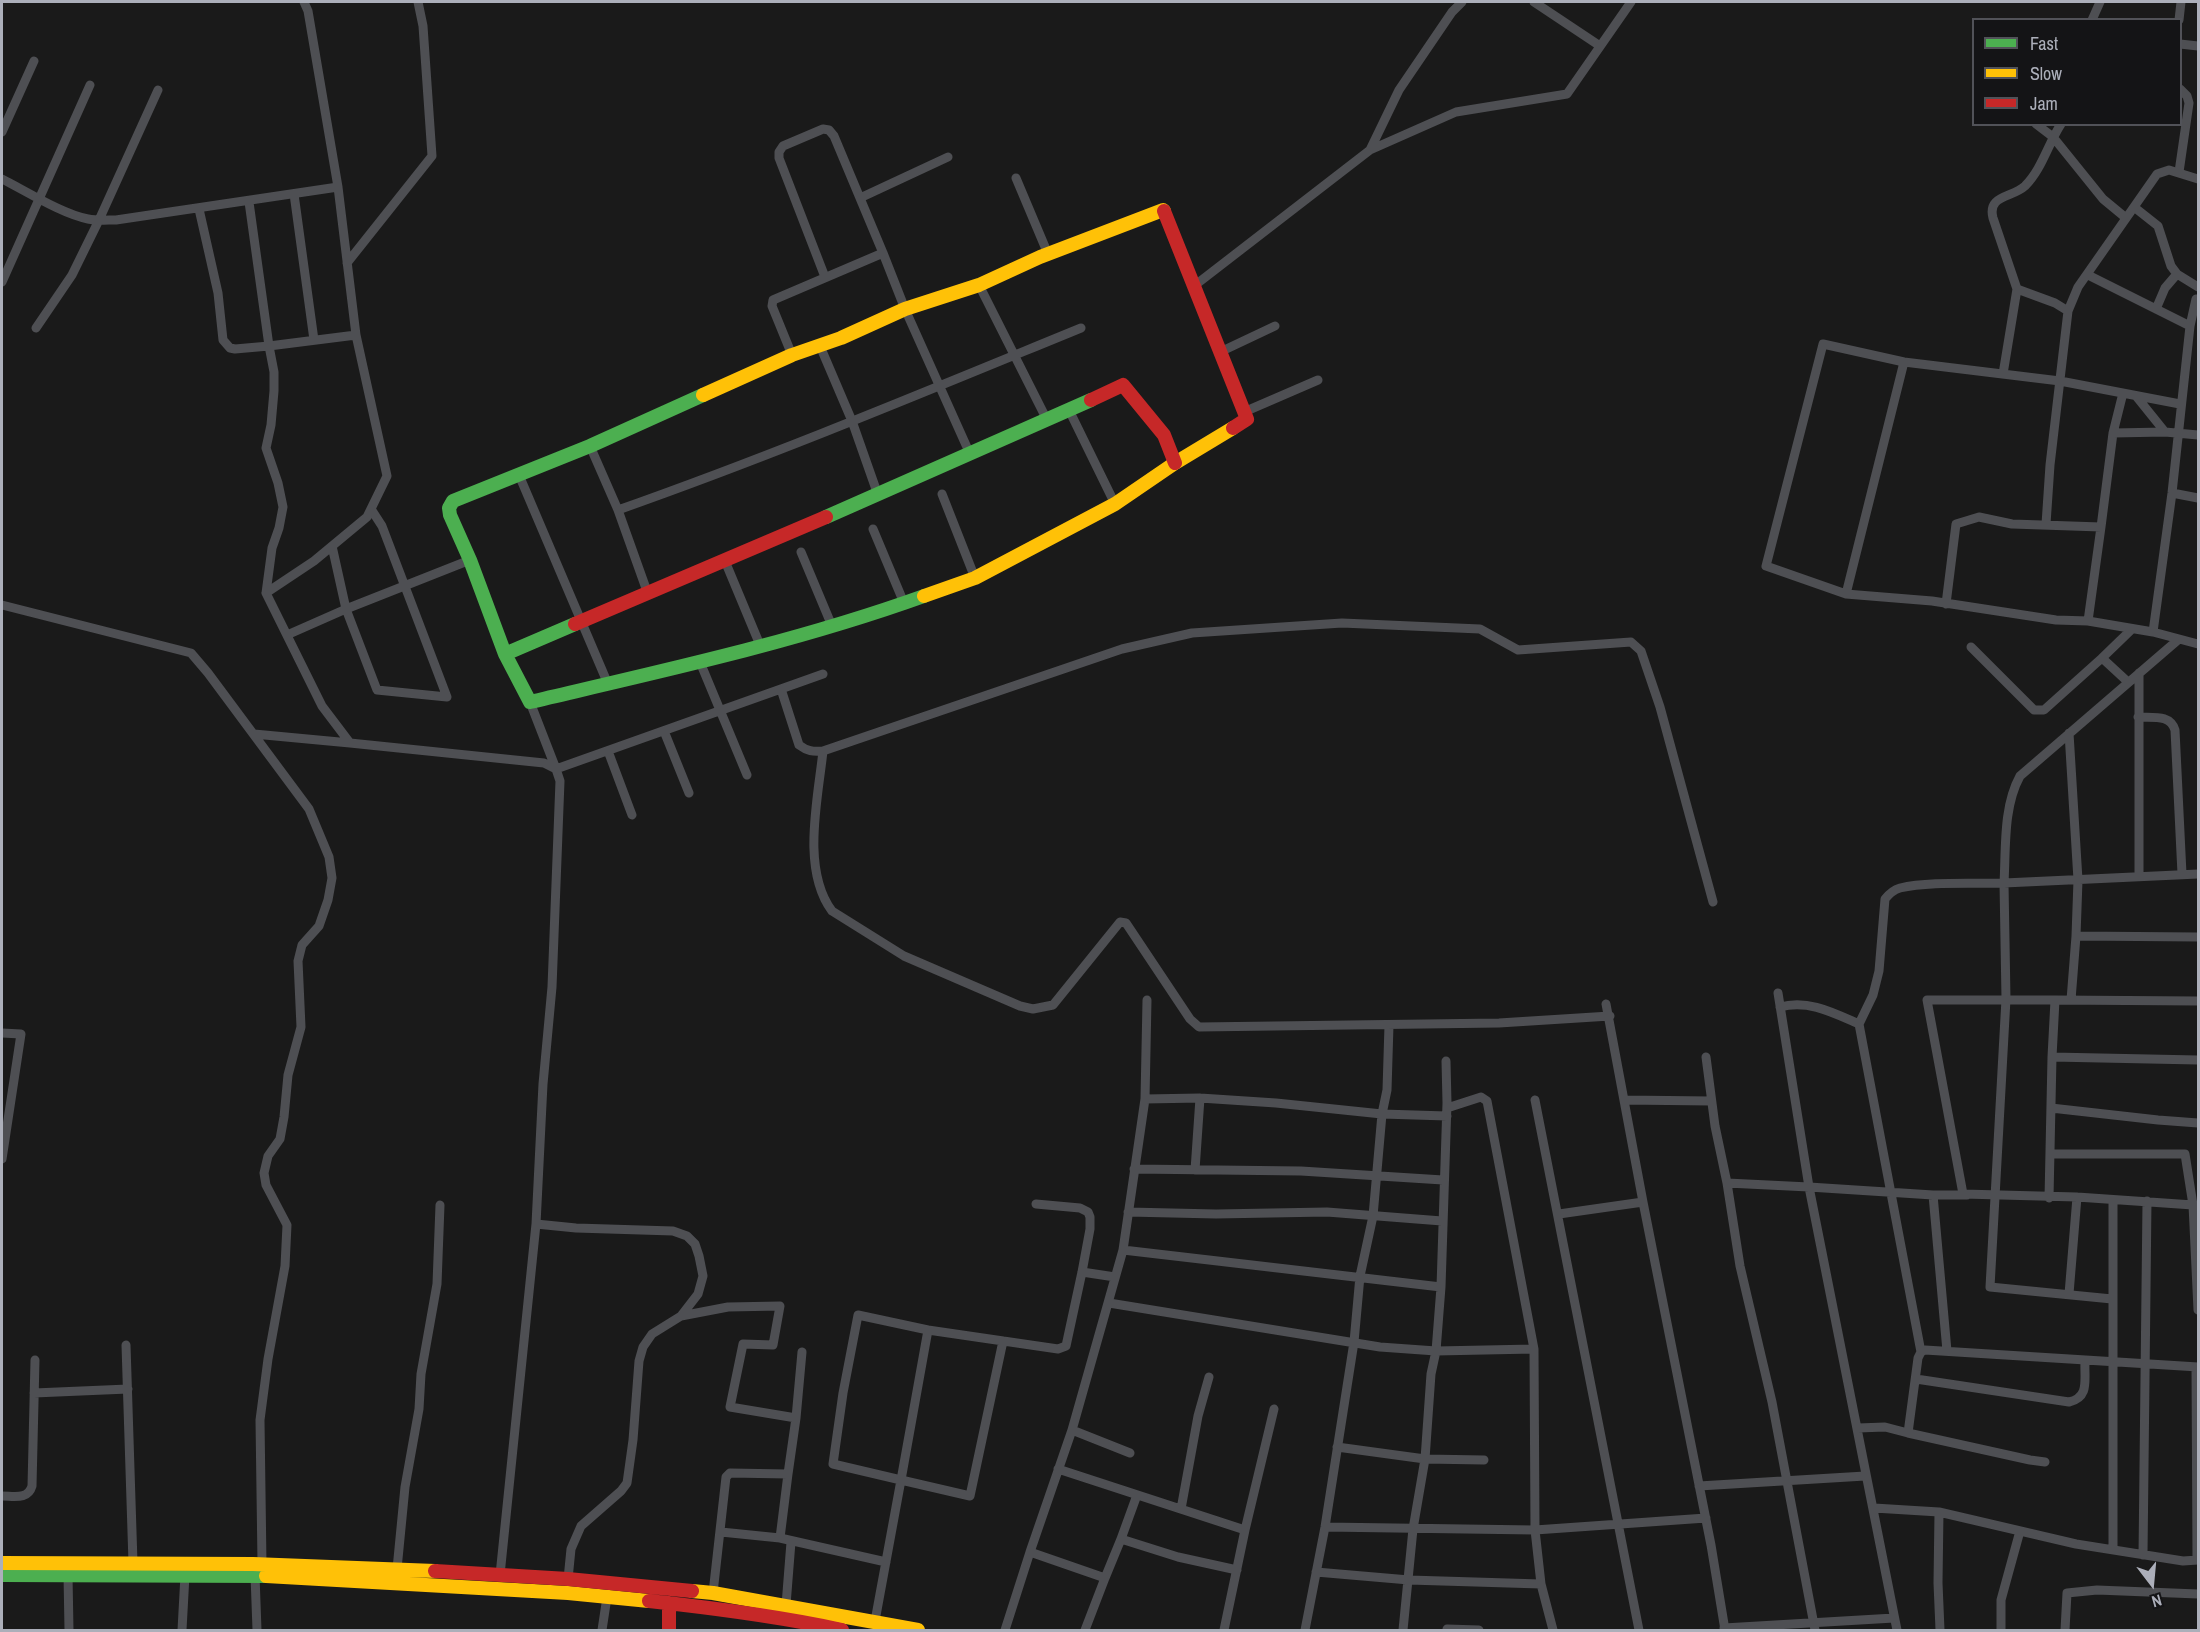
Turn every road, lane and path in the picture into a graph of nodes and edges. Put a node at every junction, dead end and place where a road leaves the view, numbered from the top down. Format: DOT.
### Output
graph roads {
  1 [pos="304,2"];
  2 [pos="418,2"];
  3 [pos="1462,2"];
  4 [pos="1534,2"];
  5 [pos="1631,2"];
  6 [pos="2100,2"];
  7 [pos="2178,2"];
  8 [pos="2093,18"];
  9 [pos="2180,18"];
  10 [pos="2182,44"];
  11 [pos="1600,46"];
  12 [pos="2199,46"];
  13 [pos="34,61"];
  14 [pos="90,85"];
  15 [pos="158,90"];
  16 [pos="2182,90"];
  17 [pos="2039,126"];
  18 [pos="2060,126"];
  19 [pos="2,132"];
  20 [pos="2053,137"];
  21 [pos="1370,150"];
  22 [pos="948,158"];
  23 [pos="2179,172"];
  24 [pos="1016,178"];
  25 [pos="2,179"];
  26 [pos="2199,179"];
  27 [pos="338,187"];
  28 [pos="294,194"];
  29 [pos="39,198"];
  30 [pos="860,198"];
  31 [pos="249,202"];
  32 [pos="2134,207"];
  33 [pos="199,209"];
  34 [pos="2126,218"];
  35 [pos="99,220"];
  36 [pos="883,253"];
  37 [pos="1048,254"];
  38 [pos="347,264"];
  39 [pos="2177,274"];
  40 [pos="2088,275"];
  41 [pos="825,277"];
  42 [pos="2,282"];
  43 [pos="979,285"];
  44 [pos="1194,286"];
  45 [pos="2199,287"];
  46 [pos="2017,289"];
  47 [pos="2198,297"];
  48 [pos="905,309"];
  49 [pos="2156,309"];
  50 [pos="2068,311"];
  51 [pos="1275,326"];
  52 [pos="2190,326"];
  53 [pos="36,328"];
  54 [pos="1081,328"];
  55 [pos="356,334"];
  56 [pos="314,340"];
  57 [pos="269,346"];
  58 [pos="820,346"];
  59 [pos="1220,352"];
  60 [pos="792,355"];
  61 [pos="1014,355"];
  62 [pos="2187,360"];
  63 [pos="1904,362"];
  64 [pos="2199,362"];
  65 [pos="2003,374"];
  66 [pos="1318,380"];
  67 [pos="2060,381"];
  68 [pos="938,385"];
  69 [pos="2123,393"];
  70 [pos="2136,396"];
  71 [pos="2180,404"];
  72 [pos="1069,410"];
  73 [pos="1244,412"];
  74 [pos="1047,420"];
  75 [pos="852,422"];
  76 [pos="2165,432"];
  77 [pos="2113,433"];
  78 [pos="2179,434"];
  79 [pos="2199,435"];
  80 [pos="590,446"];
  81 [pos="970,454"];
  82 [pos="1175,463"];
  83 [pos="519,475"];
  84 [pos="2172,493"];
  85 [pos="942,494"];
  86 [pos="878,495"];
  87 [pos="2199,498"];
  88 [pos="1115,504"];
  89 [pos="371,509"];
  90 [pos="618,510"];
  91 [pos="2046,524"];
  92 [pos="2101,527"];
  93 [pos="873,529"];
  94 [pos="332,546"];
  95 [pos="801,552"];
  96 [pos="470,560"];
  97 [pos="725,561"];
  98 [pos="975,578"];
  99 [pos="404,586"];
  100 [pos="266,593"];
  101 [pos="648,594"];
  102 [pos="1846,594"];
  103 [pos="904,603"];
  104 [pos="1946,604"];
  105 [pos="2,605"];
  106 [pos="345,609"];
  107 [pos="581,620"];
  108 [pos="2088,621"];
  109 [pos="832,626"];
  110 [pos="2132,629"];
  111 [pos="2153,632"];
  112 [pos="287,635"];
  113 [pos="2179,639"];
  114 [pos="2199,644"];
  115 [pos="760,645"];
  116 [pos="1971,647"];
  117 [pos="505,654"];
  118 [pos="2102,658"];
  119 [pos="700,662"];
  120 [pos="2139,673"];
  121 [pos="823,674"];
  122 [pos="2128,682"];
  123 [pos="608,684"];
  124 [pos="781,689"];
  125 [pos="530,702"];
  126 [pos="720,711"];
  127 [pos="2138,717"];
  128 [pos="664,731"];
  129 [pos="254,734"];
  130 [pos="2069,734"];
  131 [pos="350,742"];
  132 [pos="608,751"];
  133 [pos="824,751"];
  134 [pos="556,769"];
  135 [pos="747,775"];
  136 [pos="689,793"];
  137 [pos="632,815"];
  138 [pos="2182,874"];
  139 [pos="2199,874"];
  140 [pos="2139,876"];
  141 [pos="2078,880"];
  142 [pos="2004,883"];
  143 [pos="1713,902"];
  144 [pos="2076,936"];
  145 [pos="2199,937"];
  146 [pos="1778,993"];
  147 [pos="2006,999"];
  148 [pos="1148,1000"];
  149 [pos="2055,1000"];
  150 [pos="2071,1000"];
  151 [pos="2199,1001"];
  152 [pos="1606,1004"];
  153 [pos="1780,1007"];
  154 [pos="1610,1016"];
  155 [pos="1859,1024"];
  156 [pos="1389,1025"];
  157 [pos="2,1033"];
  158 [pos="1706,1057"];
  159 [pos="2052,1057"];
  160 [pos="2199,1060"];
  161 [pos="1446,1061"];
  162 [pos="1200,1098"];
  163 [pos="1145,1099"];
  164 [pos="1535,1100"];
  165 [pos="1624,1100"];
  166 [pos="1711,1101"];
  167 [pos="2052,1108"];
  168 [pos="1447,1112"];
  169 [pos="1382,1114"];
  170 [pos="2199,1123"];
  171 [pos="2050,1154"];
  172 [pos="2,1159"];
  173 [pos="1134,1169"];
  174 [pos="1195,1170"];
  175 [pos="1377,1176"];
  176 [pos="1443,1179"];
  177 [pos="1727,1184"];
  178 [pos="1809,1187"];
  179 [pos="1892,1192"];
  180 [pos="1933,1195"];
  181 [pos="1994,1195"];
  182 [pos="2077,1197"];
  183 [pos="2049,1198"];
  184 [pos="2113,1200"];
  185 [pos="2146,1201"];
  186 [pos="1643,1202"];
  187 [pos="1036,1204"];
  188 [pos="440,1205"];
  189 [pos="2193,1205"];
  190 [pos="1128,1212"];
  191 [pos="1559,1214"];
  192 [pos="1373,1216"];
  193 [pos="1442,1221"];
  194 [pos="536,1224"];
  195 [pos="1123,1250"];
  196 [pos="1083,1272"];
  197 [pos="1360,1276"];
  198 [pos="1115,1277"];
  199 [pos="1441,1287"];
  200 [pos="2069,1294"];
  201 [pos="2112,1299"];
  202 [pos="1109,1303"];
  203 [pos="2199,1310"];
  204 [pos="681,1316"];
  205 [pos="928,1330"];
  206 [pos="1003,1341"];
  207 [pos="1354,1342"];
  208 [pos="126,1345"];
  209 [pos="1534,1349"];
  210 [pos="1436,1351"];
  211 [pos="1947,1351"];
  212 [pos="802,1352"];
  213 [pos="1921,1352"];
  214 [pos="35,1360"];
  215 [pos="2085,1361"];
  216 [pos="2114,1364"];
  217 [pos="2144,1365"];
  218 [pos="2197,1367"];
  219 [pos="1209,1377"];
  220 [pos="1916,1379"];
  221 [pos="128,1389"];
  222 [pos="34,1393"];
  223 [pos="1274,1409"];
  224 [pos="796,1418"];
  225 [pos="1858,1428"];
  226 [pos="1072,1430"];
  227 [pos="1908,1433"];
  228 [pos="1337,1448"];
  229 [pos="1130,1453"];
  230 [pos="1425,1459"];
  231 [pos="1484,1460"];
  232 [pos="2045,1462"];
  233 [pos="1058,1469"];
  234 [pos="788,1474"];
  235 [pos="1865,1476"];
  236 [pos="901,1480"];
  237 [pos="1786,1482"];
  238 [pos="1699,1486"];
  239 [pos="1137,1495"];
  240 [pos="2,1496"];
  241 [pos="1874,1508"];
  242 [pos="1181,1509"];
  243 [pos="1939,1512"];
  244 [pos="1706,1518"];
  245 [pos="1618,1523"];
  246 [pos="1325,1527"];
  247 [pos="1413,1529"];
  248 [pos="1245,1530"];
  249 [pos="1535,1530"];
  250 [pos="2020,1531"];
  251 [pos="721,1532"];
  252 [pos="780,1538"];
  253 [pos="1121,1539"];
  254 [pos="791,1542"];
  255 [pos="2113,1549"];
  256 [pos="1030,1552"];
  257 [pos="2143,1555"];
  258 [pos="2198,1560"];
  259 [pos="886,1562"];
  260 [pos="2,1563"];
  261 [pos="133,1563"];
  262 [pos="259,1569"];
  263 [pos="397,1569"];
  264 [pos="1237,1570"];
  265 [pos="1316,1572"];
  266 [pos="2,1575"];
  267 [pos="68,1575"];
  268 [pos="185,1575"];
  269 [pos="500,1575"];
  270 [pos="1105,1578"];
  271 [pos="568,1579"];
  272 [pos="1409,1580"];
  273 [pos="1541,1584"];
  274 [pos="713,1593"];
  275 [pos="2199,1594"];
  276 [pos="607,1597"];
  277 [pos="669,1603"];
  278 [pos="786,1605"];
  279 [pos="1894,1618"];
  280 [pos="875,1621"];
  281 [pos="808,1627"];
  282 [pos="1814,1627"];
  283 [pos="1447,1629"];
  284 [pos="1725,1629"];
  285 [pos="69,1630"];
  286 [pos="182,1630"];
  287 [pos="257,1630"];
  288 [pos="602,1630"];
  289 [pos="669,1630"];
  290 [pos="842,1630"];
  291 [pos="918,1630"];
  292 [pos="1005,1630"];
  293 [pos="1085,1630"];
  294 [pos="1224,1630"];
  295 [pos="1305,1630"];
  296 [pos="1403,1630"];
  297 [pos="1479,1630"];
  298 [pos="1553,1630"];
  299 [pos="1639,1630"];
  300 [pos="1896,1630"];
  301 [pos="1940,1630"];
  302 [pos="2001,1630"];
  303 [pos="2065,1630"];
  1 -- 27 [label="street"];
  2 -- 38 [label="street"];
  3 -- 21 [label="street"];
  4 -- 11 [label="street"];
  5 -- 11 [label="street"];
  6 -- 8 [label="street"];
  7 -- 9 [label="street"];
  10 -- 12 [label="street"];
  11 -- 21 [label="street"];
  13 -- 19 [label="street"];
  14 -- 29 [label="street"];
  15 -- 35 [label="street"];
  16 -- 23 [label="street"];
  17 -- 20 [label="street"];
  18 -- 20 [label="street"];
  20 -- 34 [label="street"];
  20 -- 46 [label="street"];
  21 -- 44 [label="street"];
  22 -- 30 [label="street"];
  23 -- 26 [label="street"];
  23 -- 32 [label="street"];
  24 -- 37 [label="street"];
  25 -- 29 [label="street"];
  27 -- 28 [label="street"];
  27 -- 38 [label="street"];
  28 -- 31 [label="street"];
  28 -- 56 [label="street"];
  29 -- 35 [label="street"];
  29 -- 42 [label="street"];
  30 -- 36 [label="street"];
  30 -- 41 [label="street"];
  31 -- 33 [label="street"];
  31 -- 57 [label="street"];
  32 -- 34 [label="street"];
  32 -- 39 [label="street"];
  33 -- 35 [label="street"];
  33 -- 57 [label="street"];
  34 -- 40 [label="street"];
  35 -- 53 [label="street"];
  36 -- 41 [label="street"];
  36 -- 48 [label="street"];
  37 -- 43 [label="street"];
  37 -- 44 [label="street"];
  38 -- 55 [label="street"];
  39 -- 45 [label="street"];
  39 -- 49 [label="street"];
  40 -- 49 [label="street"];
  40 -- 50 [label="street"];
  41 -- 60 [label="street"];
  43 -- 48 [label="street"];
  43 -- 61 [label="street"];
  44 -- 59 [label="street"];
  46 -- 50 [label="street"];
  46 -- 65 [label="street"];
  47 -- 52 [label="street"];
  48 -- 58 [label="street"];
  48 -- 68 [label="street"];
  49 -- 52 [label="street"];
  50 -- 67 [label="street"];
  51 -- 59 [label="street"];
  52 -- 62 [label="street"];
  54 -- 61 [label="street"];
  55 -- 56 [label="street"];
  55 -- 89 [label="street"];
  56 -- 57 [label="street"];
  57 -- 100 [label="street"];
  58 -- 60 [label="street"];
  58 -- 75 [label="street"];
  59 -- 73 [label="street"];
  60 -- 80 [label="street"];
  61 -- 68 [label="street"];
  61 -- 74 [label="street"];
  62 -- 64 [label="street"];
  62 -- 71 [label="street"];
  63 -- 65 [label="street"];
  63 -- 102 [label="street"];
  63 -- 102 [label="street"];
  65 -- 67 [label="street"];
  66 -- 73 [label="street"];
  67 -- 69 [label="street"];
  67 -- 91 [label="street"];
  68 -- 75 [label="street"];
  68 -- 81 [label="street"];
  69 -- 70 [label="street"];
  69 -- 77 [label="street"];
  70 -- 71 [label="street"];
  70 -- 76 [label="street"];
  71 -- 78 [label="street"];
  72 -- 74 [label="street"];
  72 -- 82 [label="street"];
  72 -- 88 [label="street"];
  73 -- 82 [label="street"];
  74 -- 81 [label="street"];
  75 -- 86 [label="street"];
  75 -- 90 [label="street"];
  76 -- 77 [label="street"];
  76 -- 78 [label="street"];
  77 -- 92 [label="street"];
  78 -- 79 [label="street"];
  78 -- 84 [label="street"];
  80 -- 83 [label="street"];
  80 -- 90 [label="street"];
  81 -- 86 [label="street"];
  82 -- 88 [label="street"];
  83 -- 96 [label="street"];
  83 -- 107 [label="street"];
  84 -- 87 [label="street"];
  84 -- 111 [label="street"];
  85 -- 98 [label="street"];
  86 -- 97 [label="street"];
  88 -- 98 [label="street"];
  89 -- 94 [label="street"];
  89 -- 99 [label="street"];
  90 -- 101 [label="street"];
  91 -- 92 [label="street"];
  91 -- 104 [label="street"];
  92 -- 108 [label="street"];
  93 -- 103 [label="street"];
  94 -- 100 [label="street"];
  94 -- 106 [label="street"];
  95 -- 109 [label="street"];
  96 -- 99 [label="street"];
  96 -- 117 [label="street"];
  97 -- 101 [label="street"];
  97 -- 115 [label="street"];
  98 -- 103 [label="street"];
  99 -- 106 [label="street"];
  99 -- 106 [label="street"];
  100 -- 112 [label="street"];
  101 -- 107 [label="street"];
  102 -- 104 [label="street"];
  103 -- 109 [label="street"];
  104 -- 108 [label="street"];
  105 -- 129 [label="street"];
  106 -- 112 [label="street"];
  107 -- 117 [label="street"];
  107 -- 123 [label="street"];
  108 -- 110 [label="street"];
  109 -- 115 [label="street"];
  110 -- 111 [label="street"];
  110 -- 118 [label="street"];
  111 -- 113 [label="street"];
  112 -- 131 [label="street"];
  113 -- 114 [label="street"];
  113 -- 120 [label="street"];
  115 -- 119 [label="street"];
  116 -- 118 [label="street"];
  117 -- 125 [label="street"];
  118 -- 122 [label="street"];
  119 -- 123 [label="street"];
  119 -- 126 [label="street"];
  120 -- 122 [label="street"];
  120 -- 127 [label="street"];
  121 -- 124 [label="street"];
  122 -- 130 [label="street"];
  123 -- 125 [label="street"];
  124 -- 126 [label="street"];
  124 -- 133 [label="street"];
  125 -- 134 [label="street"];
  126 -- 128 [label="street"];
  126 -- 135 [label="street"];
  127 -- 138 [label="street"];
  127 -- 140 [label="street"];
  128 -- 132 [label="street"];
  128 -- 136 [label="street"];
  129 -- 131 [label="street"];
  129 -- 262 [label="street"];
  130 -- 141 [label="street"];
  130 -- 142 [label="street"];
  131 -- 134 [label="street"];
  132 -- 134 [label="street"];
  132 -- 137 [label="street"];
  133 -- 143 [label="street"];
  133 -- 156 [label="street"];
  134 -- 194 [label="street"];
  138 -- 139 [label="street"];
  138 -- 140 [label="street"];
  140 -- 141 [label="street"];
  141 -- 142 [label="street"];
  141 -- 144 [label="street"];
  142 -- 147 [label="street"];
  142 -- 155 [label="street"];
  144 -- 145 [label="street"];
  144 -- 150 [label="street"];
  146 -- 153 [label="street"];
  147 -- 149 [label="street"];
  147 -- 181 [label="street"];
  147 -- 181 [label="street"];
  148 -- 163 [label="street"];
  149 -- 150 [label="street"];
  149 -- 159 [label="street"];
  150 -- 151 [label="street"];
  152 -- 154 [label="street"];
  153 -- 155 [label="street"];
  153 -- 178 [label="street"];
  154 -- 156 [label="street"];
  154 -- 165 [label="street"];
  155 -- 179 [label="street"];
  156 -- 169 [label="street"];
  157 -- 172 [label="street"];
  158 -- 166 [label="street"];
  159 -- 160 [label="street"];
  159 -- 167 [label="street"];
  161 -- 168 [label="street"];
  162 -- 163 [label="street"];
  162 -- 169 [label="street"];
  162 -- 174 [label="street"];
  163 -- 173 [label="street"];
  164 -- 191 [label="street"];
  165 -- 166 [label="street"];
  165 -- 186 [label="street"];
  166 -- 177 [label="street"];
  167 -- 170 [label="street"];
  167 -- 171 [label="street"];
  168 -- 169 [label="street"];
  168 -- 176 [label="street"];
  168 -- 209 [label="street"];
  169 -- 175 [label="street"];
  171 -- 183 [label="street"];
  171 -- 189 [label="street"];
  173 -- 174 [label="street"];
  173 -- 190 [label="street"];
  174 -- 175 [label="street"];
  175 -- 176 [label="street"];
  175 -- 192 [label="street"];
  176 -- 193 [label="street"];
  177 -- 178 [label="street"];
  177 -- 237 [label="street"];
  178 -- 179 [label="street"];
  178 -- 225 [label="street"];
  179 -- 180 [label="street"];
  179 -- 213 [label="street"];
  180 -- 181 [label="street"];
  180 -- 211 [label="street"];
  181 -- 183 [label="street"];
  181 -- 200 [label="street"];
  182 -- 183 [label="street"];
  182 -- 184 [label="street"];
  182 -- 200 [label="street"];
  184 -- 185 [label="street"];
  184 -- 201 [label="street"];
  185 -- 189 [label="street"];
  185 -- 217 [label="street"];
  186 -- 191 [label="street"];
  186 -- 238 [label="street"];
  187 -- 196 [label="street"];
  188 -- 263 [label="street"];
  189 -- 203 [label="street"];
  190 -- 192 [label="street"];
  190 -- 195 [label="street"];
  191 -- 245 [label="street"];
  192 -- 193 [label="street"];
  192 -- 197 [label="street"];
  193 -- 199 [label="street"];
  194 -- 204 [label="street"];
  194 -- 269 [label="street"];
  195 -- 197 [label="street"];
  195 -- 198 [label="street"];
  196 -- 198 [label="street"];
  196 -- 206 [label="street"];
  197 -- 199 [label="street"];
  197 -- 207 [label="street"];
  198 -- 202 [label="street"];
  199 -- 210 [label="street"];
  200 -- 201 [label="street"];
  201 -- 216 [label="street"];
  202 -- 207 [label="street"];
  202 -- 226 [label="street"];
  204 -- 224 [label="street"];
  204 -- 271 [label="street"];
  205 -- 206 [label="street"];
  205 -- 236 [label="street"];
  205 -- 236 [label="street"];
  206 -- 236 [label="street"];
  207 -- 210 [label="street"];
  207 -- 228 [label="street"];
  208 -- 221 [label="street"];
  209 -- 210 [label="street"];
  209 -- 249 [label="street"];
  210 -- 230 [label="street"];
  211 -- 213 [label="street"];
  211 -- 215 [label="street"];
  212 -- 224 [label="street"];
  213 -- 220 [label="street"];
  214 -- 222 [label="street"];
  215 -- 216 [label="street"];
  215 -- 220 [label="street"];
  216 -- 217 [label="street"];
  216 -- 255 [label="street"];
  217 -- 218 [label="street"];
  217 -- 257 [label="street"];
  218 -- 258 [label="street"];
  219 -- 242 [label="street"];
  220 -- 227 [label="street"];
  221 -- 222 [label="street"];
  221 -- 261 [label="street"];
  222 -- 240 [label="street"];
  223 -- 248 [label="street"];
  224 -- 234 [label="street"];
  225 -- 227 [label="street"];
  225 -- 235 [label="street"];
  226 -- 229 [label="street"];
  226 -- 233 [label="street"];
  227 -- 232 [label="street"];
  228 -- 230 [label="street"];
  228 -- 246 [label="street"];
  230 -- 231 [label="street"];
  230 -- 247 [label="street"];
  233 -- 239 [label="street"];
  233 -- 256 [label="street"];
  234 -- 251 [label="street"];
  234 -- 252 [label="street"];
  235 -- 237 [label="street"];
  235 -- 241 [label="street"];
  236 -- 259 [label="street"];
  237 -- 238 [label="street"];
  237 -- 282 [label="street"];
  238 -- 244 [label="street"];
  239 -- 242 [label="street"];
  239 -- 253 [label="street"];
  241 -- 243 [label="street"];
  241 -- 279 [label="street"];
  242 -- 248 [label="street"];
  243 -- 250 [label="street"];
  243 -- 301 [label="street"];
  244 -- 245 [label="street"];
  244 -- 284 [label="street"];
  245 -- 249 [label="street"];
  245 -- 299 [label="street"];
  246 -- 247 [label="street"];
  246 -- 265 [label="street"];
  247 -- 249 [label="street"];
  247 -- 272 [label="street"];
  248 -- 264 [label="street"];
  249 -- 273 [label="street"];
  250 -- 255 [label="street"];
  250 -- 302 [label="street"];
  251 -- 252 [label="street"];
  251 -- 274 [label="street"];
  252 -- 254 [label="street"];
  253 -- 264 [label="street"];
  253 -- 270 [label="street"];
  254 -- 259 [label="street"];
  254 -- 278 [label="street"];
  255 -- 257 [label="street"];
  256 -- 270 [label="street"];
  256 -- 292 [label="street"];
  257 -- 258 [label="street"];
  259 -- 280 [label="street"];
  260 -- 261 [label="street"];
  261 -- 262 [label="street"];
  262 -- 263 [label="street"];
  262 -- 268 [label="street"];
  262 -- 276 [label="street"];
  262 -- 287 [label="street"];
  263 -- 269 [label="street"];
  264 -- 294 [label="street"];
  265 -- 272 [label="street"];
  265 -- 295 [label="street"];
  266 -- 267 [label="street"];
  267 -- 268 [label="street"];
  267 -- 285 [label="street"];
  268 -- 286 [label="street"];
  269 -- 271 [label="street"];
  270 -- 293 [label="street"];
  271 -- 274 [label="street"];
  272 -- 273 [label="street"];
  272 -- 296 [label="street"];
  273 -- 298 [label="street"];
  274 -- 278 [label="street"];
  275 -- 303 [label="street"];
  276 -- 277 [label="street"];
  276 -- 288 [label="street"];
  277 -- 281 [label="street"];
  277 -- 289 [label="street"];
  278 -- 280 [label="street"];
  279 -- 282 [label="street"];
  279 -- 300 [label="street"];
  280 -- 291 [label="street"];
  281 -- 290 [label="street"];
  282 -- 284 [label="street"];
  283 -- 297 [label="street"];
}
